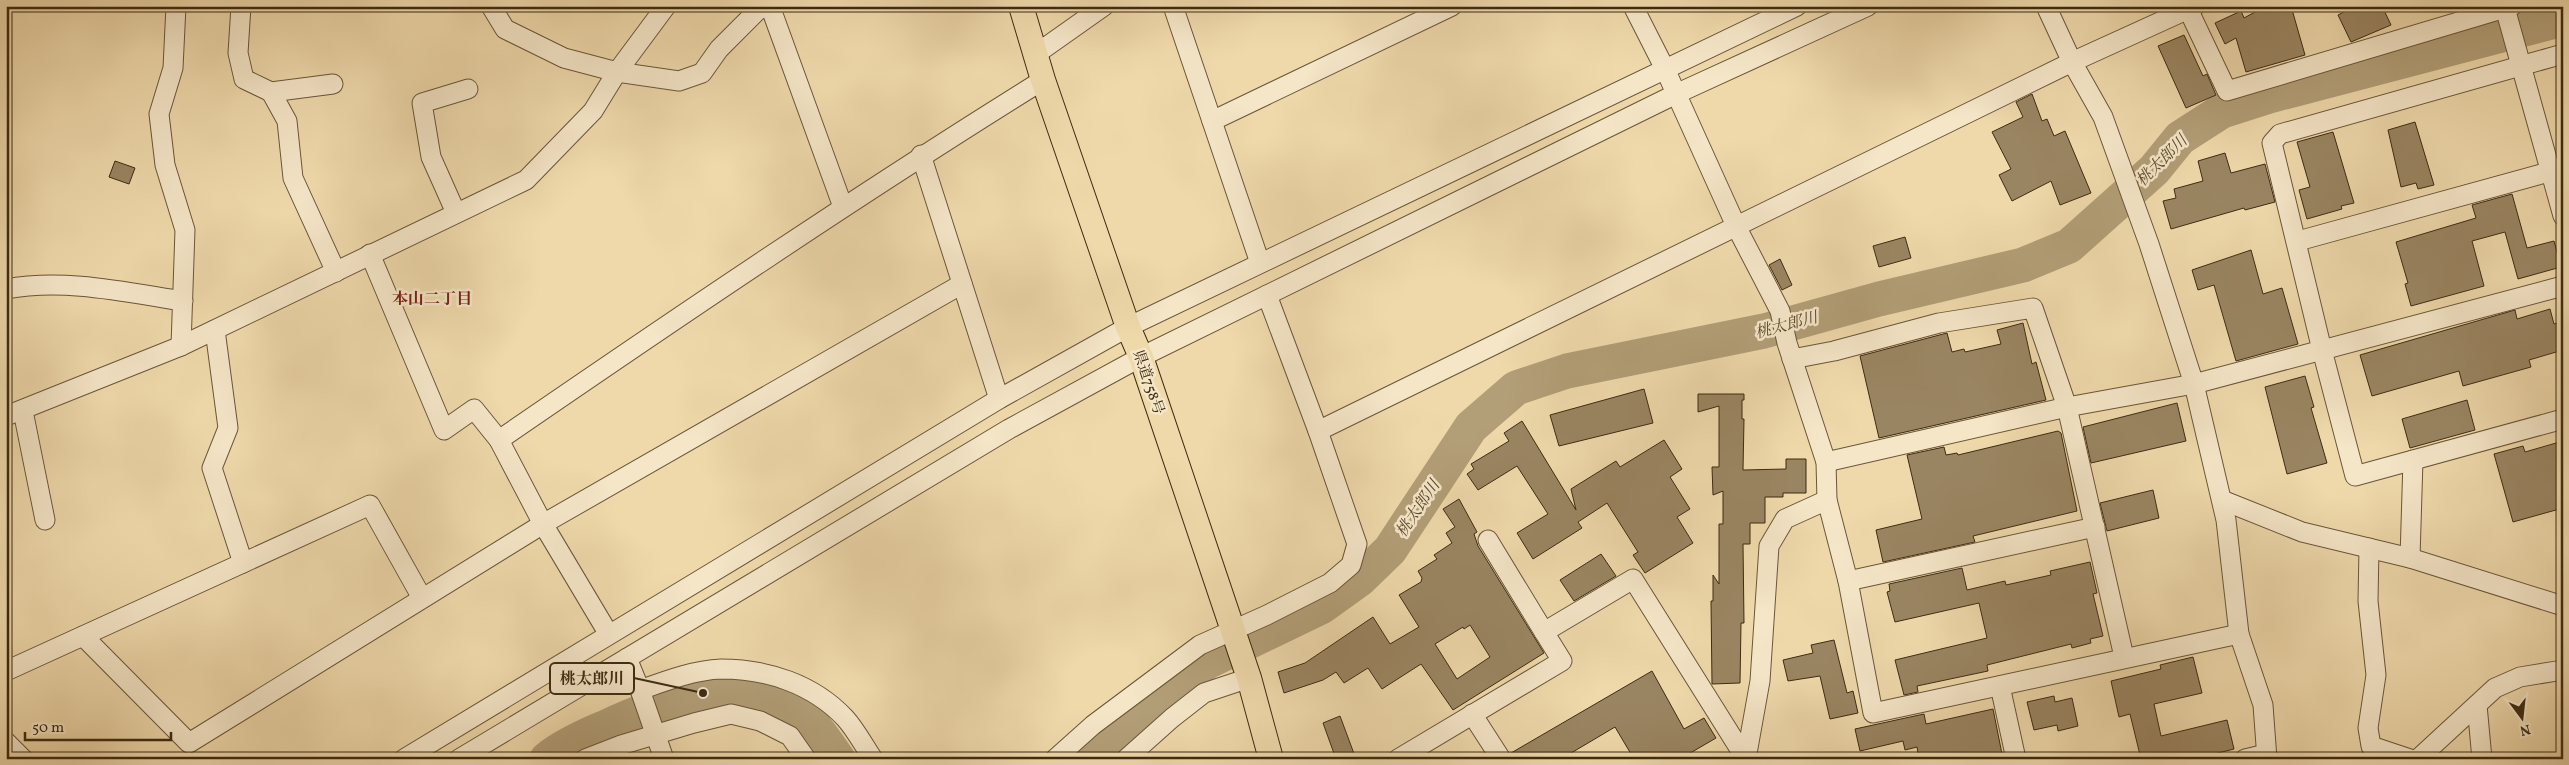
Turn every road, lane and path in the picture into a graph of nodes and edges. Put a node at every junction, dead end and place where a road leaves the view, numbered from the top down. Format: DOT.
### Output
graph roads {
  1 [pos="176,6"];
  2 [pos="241,6"];
  3 [pos="491,6"];
  4 [pos="666,6"];
  5 [pos="764,6"];
  6 [pos="770,6"];
  7 [pos="1021,6"];
  8 [pos="1104,6"];
  9 [pos="1173,6"];
  10 [pos="1452,6"];
  11 [pos="1633,6"];
  12 [pos="1798,6"];
  13 [pos="1868,6"];
  14 [pos="2046,6"];
  15 [pos="2508,7"];
  16 [pos="2191,8"];
  17 [pos="1036,54"];
  18 [pos="2563,54"];
  19 [pos="2072,62"];
  20 [pos="2521,66"];
  21 [pos="1665,69"];
  22 [pos="617,72"];
  23 [pos="1042,80"];
  24 [pos="333,84"];
  25 [pos="468,89"];
  26 [pos="271,92"];
  27 [pos="1676,94"];
  28 [pos="1212,121"];
  29 [pos="921,155"];
  30 [pos="2557,169"];
  31 [pos="843,207"];
  32 [pos="456,213"];
  33 [pos="2563,216"];
  34 [pos="1737,228"];
  35 [pos="2298,241"];
  36 [pos="370,254"];
  37 [pos="1260,263"];
  38 [pos="336,272"];
  39 [pos="962,284"];
  40 [pos="2563,286"];
  41 [pos="6,289"];
  42 [pos="1267,295"];
  43 [pos="183,301"];
  44 [pos="1128,327"];
  45 [pos="215,330"];
  46 [pos="181,346"];
  47 [pos="2322,350"];
  48 [pos="1141,357"];
  49 [pos="1792,359"];
  50 [pos="2194,384"];
  51 [pos="999,398"];
  52 [pos="2067,407"];
  53 [pos="15,413"];
  54 [pos="2563,419"];
  55 [pos="1318,431"];
  56 [pos="499,440"];
  57 [pos="2413,460"];
  58 [pos="1826,462"];
  59 [pos="1827,500"];
  60 [pos="2222,500"];
  61 [pos="45,520"];
  62 [pos="543,524"];
  63 [pos="2095,528"];
  64 [pos="1488,540"];
  65 [pos="2369,548"];
  66 [pos="2410,558"];
  67 [pos="243,563"];
  68 [pos="1848,581"];
  69 [pos="422,598"];
  70 [pos="2563,606"];
  71 [pos="1232,629"];
  72 [pos="1544,632"];
  73 [pos="608,634"];
  74 [pos="2239,634"];
  75 [pos="83,636"];
  76 [pos="2124,657"];
  77 [pos="627,658"];
  78 [pos="2563,670"];
  79 [pos="6,671"];
  80 [pos="1248,678"];
  81 [pos="2000,686"];
  82 [pos="640,690"];
  83 [pos="2477,705"];
  84 [pos="1472,714"];
  85 [pos="654,735"];
  86 [pos="6,742"];
  87 [pos="2266,757"];
  88 [pos="23,759"];
  89 [pos="404,759"];
  90 [pos="459,759"];
  91 [pos="585,759"];
  92 [pos="664,759"];
  93 [pos="806,759"];
  94 [pos="873,759"];
  95 [pos="1055,759"];
  96 [pos="1126,759"];
  97 [pos="1271,759"];
  98 [pos="1398,759"];
  99 [pos="1501,759"];
  100 [pos="1746,759"];
  101 [pos="2016,759"];
  102 [pos="2245,759"];
  103 [pos="2410,759"];
  104 [pos="2418,759"];
  105 [pos="2482,759"];
  1 -- 43 [label="street"];
  2 -- 26 [label="street"];
  3 -- 22 [label="street"];
  4 -- 22 [label="street"];
  5 -- 22 [label="street"];
  6 -- 31 [label="street"];
  7 -- 17 [label="main road, 県道758号"];
  8 -- 17 [label="street"];
  9 -- 28 [label="street"];
  10 -- 28 [label="street"];
  11 -- 21 [label="street"];
  12 -- 21 [label="street"];
  13 -- 27 [label="street"];
  14 -- 19 [label="street"];
  15 -- 16 [label="street"];
  15 -- 20 [label="street"];
  16 -- 19 [label="street"];
  17 -- 23 [label="main road, 県道758号"];
  18 -- 20 [label="street"];
  19 -- 34 [label="street"];
  19 -- 50 [label="street"];
  20 -- 30 [label="street"];
  20 -- 35 [label="street"];
  21 -- 27 [label="street"];
  21 -- 37 [label="street"];
  22 -- 32 [label="street"];
  23 -- 29 [label="street"];
  23 -- 44 [label="main road, 県道758号"];
  24 -- 26 [label="street"];
  25 -- 32 [label="street"];
  26 -- 38 [label="street"];
  27 -- 34 [label="street"];
  27 -- 42 [label="street"];
  28 -- 37 [label="street"];
  29 -- 31 [label="street"];
  29 -- 39 [label="street"];
  30 -- 33 [label="street"];
  30 -- 35 [label="street"];
  31 -- 56 [label="street"];
  32 -- 36 [label="street"];
  34 -- 49 [label="street"];
  34 -- 55 [label="street"];
  35 -- 47 [label="street"];
  36 -- 38 [label="street"];
  36 -- 56 [label="street"];
  37 -- 44 [label="street"];
  38 -- 45 [label="street"];
  39 -- 51 [label="street"];
  39 -- 62 [label="street"];
  40 -- 47 [label="street"];
  41 -- 43 [label="street"];
  42 -- 48 [label="street"];
  42 -- 55 [label="street"];
  43 -- 46 [label="street"];
  44 -- 48 [label="main road, 県道758号"];
  44 -- 51 [label="street"];
  45 -- 46 [label="street"];
  45 -- 67 [label="street"];
  46 -- 53 [label="street"];
  47 -- 50 [label="street"];
  47 -- 57 [label="street"];
  48 -- 71 [label="main road, 県道758号"];
  48 -- 77 [label="street"];
  49 -- 52 [label="street"];
  49 -- 58 [label="street"];
  50 -- 52 [label="street"];
  50 -- 60 [label="street"];
  51 -- 73 [label="street"];
  52 -- 58 [label="street"];
  52 -- 63 [label="street"];
  53 -- 61 [label="street"];
  54 -- 57 [label="street"];
  55 -- 71 [label="street"];
  56 -- 62 [label="street"];
  57 -- 66 [label="street"];
  58 -- 59 [label="street"];
  59 -- 68 [label="street"];
  59 -- 100 [label="street"];
  60 -- 65 [label="street"];
  60 -- 74 [label="street"];
  62 -- 69 [label="street"];
  62 -- 73 [label="street"];
  63 -- 68 [label="street"];
  63 -- 76 [label="street"];
  64 -- 72 [label="street"];
  65 -- 66 [label="street"];
  65 -- 103 [label="street"];
  66 -- 70 [label="street"];
  67 -- 69 [label="street"];
  67 -- 75 [label="street"];
  68 -- 81 [label="street"];
  69 -- 75 [label="street"];
  71 -- 80 [label="main road, 県道758号"];
  71 -- 95 [label="street"];
  72 -- 84 [label="street"];
  72 -- 100 [label="street"];
  73 -- 89 [label="street"];
  74 -- 76 [label="street"];
  74 -- 87 [label="street"];
  75 -- 79 [label="street"];
  76 -- 81 [label="street"];
  77 -- 82 [label="street"];
  77 -- 90 [label="street"];
  78 -- 83 [label="street"];
  80 -- 96 [label="street"];
  80 -- 97 [label="main road, 県道758号"];
  81 -- 101 [label="street"];
  82 -- 85 [label="street"];
  82 -- 94 [label="street"];
  83 -- 104 [label="street"];
  83 -- 105 [label="street"];
  84 -- 98 [label="street"];
  84 -- 99 [label="street"];
  85 -- 91 [label="street"];
  85 -- 92 [label="street"];
  85 -- 93 [label="street"];
  86 -- 88 [label="street"];
  87 -- 102 [label="street"];
}
